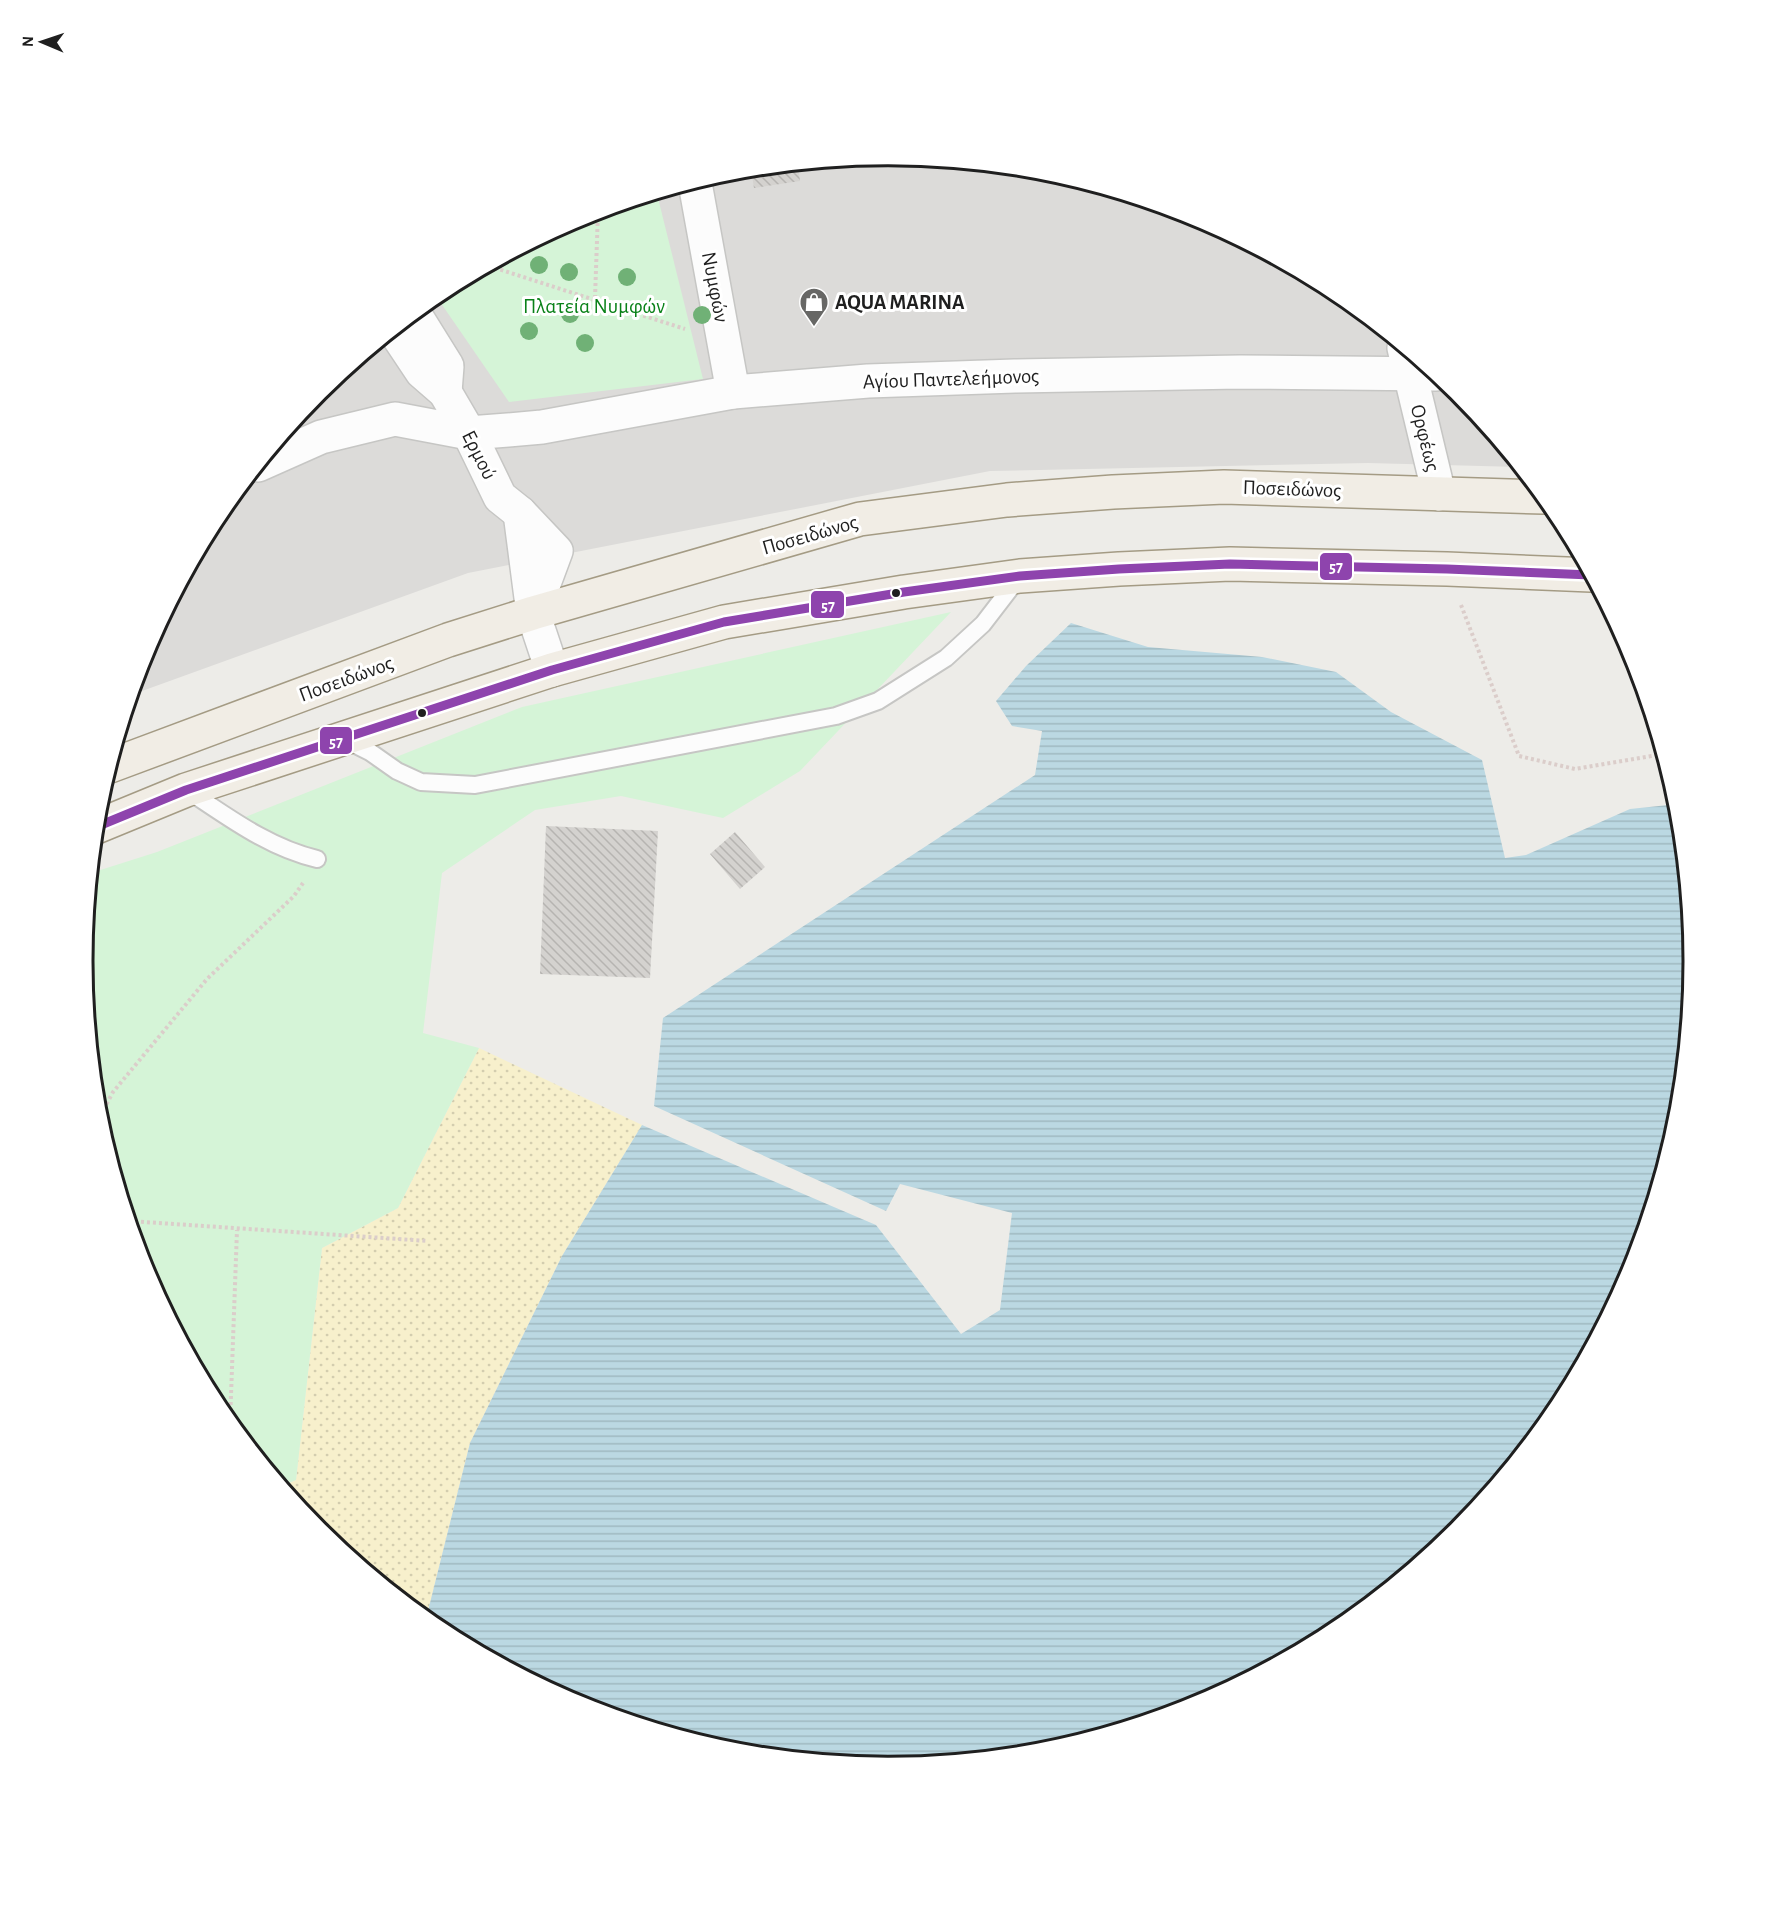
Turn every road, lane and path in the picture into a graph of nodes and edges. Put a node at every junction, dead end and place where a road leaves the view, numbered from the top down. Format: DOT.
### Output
graph roads {
  1 [pos="696,191"];
  2 [pos="598,222"];
  3 [pos="498,269"];
  4 [pos="595,298"];
  5 [pos="418,321"];
  6 [pos="398,336"];
  7 [pos="725,342"];
  8 [pos="1414,366"];
  9 [pos="1416,368"];
  10 [pos="445,392"];
  11 [pos="733,392"];
  12 [pos="469,433"];
  13 [pos="273,458"];
  14 [pos="1439,494"];
  15 [pos="1532,497"];
  16 [pos="1447,570"];
  17 [pos="1582,575"];
  18 [pos="1020,576"];
  19 [pos="533,613"];
  20 [pos="552,670"];
  21 [pos="343,738"];
  22 [pos="1656,754"];
  23 [pos="118,763"];
  24 [pos="186,790"];
  25 [pos="105,823"];
  26 [pos="317,860"];
  27 [pos="106,1105"];
  28 [pos="137,1222"];
  29 [pos="237,1230"];
  30 [pos="428,1241"];
  31 [pos="231,1408"];
  1 -- 7 [label="street, Νυμφών"];
  2 -- 4 [label="path"];
  3 -- 4 [label="path"];
  4 -- 7 [label="path"];
  5 -- 10 [label="street"];
  6 -- 10 [label="street, Ερμού"];
  7 -- 11 [label="street, Νυμφών"];
  8 -- 11 [label="street, Αγίου Παντελεήμονος"];
  9 -- 14 [label="street, Ορφέως"];
  10 -- 12 [label="street, Ερμού"];
  11 -- 12 [label="street, Αγίου Παντελεήμονος"];
  12 -- 13 [label="street, Αγίου Παντελεήμονος"];
  12 -- 19 [label="street, Ερμού"];
  14 -- 15 [label="main road, Ποσειδώνος"];
  14 -- 19 [label="main road, Ποσειδώνος"];
  16 -- 17 [label="main road"];
  16 -- 18 [label="main road"];
  16 -- 22 [label="path"];
  18 -- 20 [label="main road"];
  18 -- 21 [label="lane"];
  19 -- 20 [label="street, Ερμού"];
  19 -- 23 [label="main road, Ποσειδώνος"];
  20 -- 21 [label="main road"];
  21 -- 24 [label="main road"];
  24 -- 25 [label="main road"];
  24 -- 26 [label="lane"];
  26 -- 27 [label="path"];
  28 -- 29 [label="path"];
  29 -- 30 [label="path"];
  29 -- 31 [label="path"];
}
